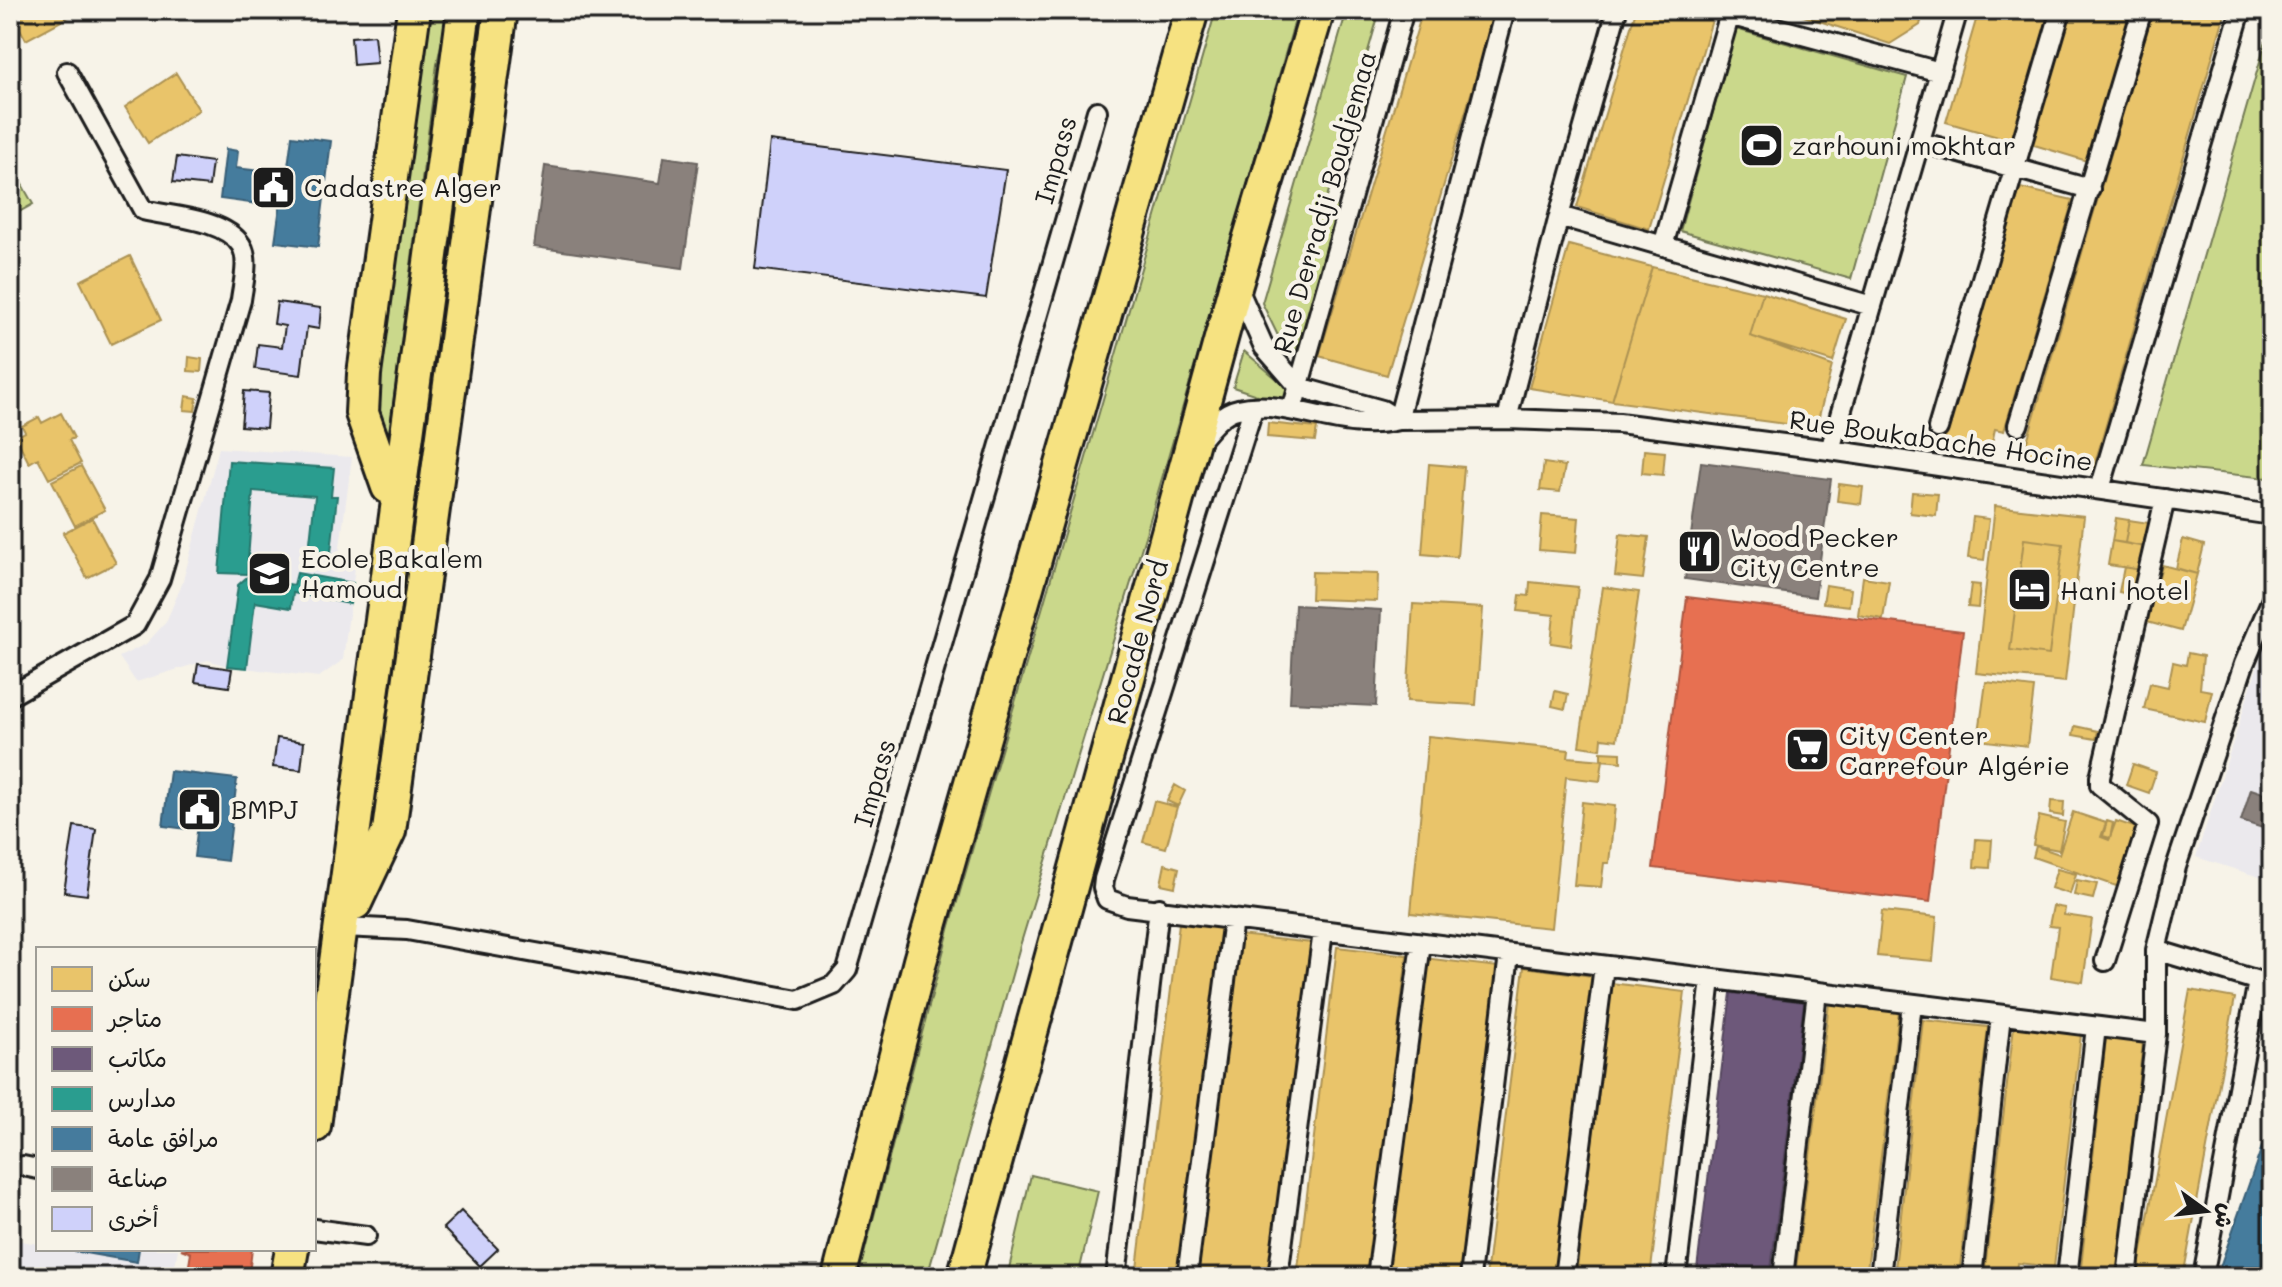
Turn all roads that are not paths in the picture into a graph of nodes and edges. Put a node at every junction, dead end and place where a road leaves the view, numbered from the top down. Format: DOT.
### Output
graph roads {
  1 [pos="414,10"];
  2 [pos="454,10"];
  3 [pos="464,10"];
  4 [pos="501,10"];
  5 [pos="1192,10"];
  6 [pos="1318,10"];
  7 [pos="1404,10"];
  8 [pos="1505,10"];
  9 [pos="1617,10"];
  10 [pos="1958,10"];
  11 [pos="2061,10"];
  12 [pos="2142,10"];
  13 [pos="2241,10"];
  14 [pos="1730,13"];
  15 [pos="67,72"];
  16 [pos="1940,72"];
  17 [pos="1097,111"];
  18 [pos="1920,142"];
  19 [pos="2014,168"];
  20 [pos="2090,189"];
  21 [pos="1559,216"];
  22 [pos="1663,246"];
  23 [pos="1236,284"];
  24 [pos="1872,306"];
  25 [pos="1299,387"];
  26 [pos="1253,409"];
  27 [pos="1292,410"];
  28 [pos="1507,419"];
  29 [pos="1398,420"];
  30 [pos="1603,422"];
  31 [pos="2018,425"];
  32 [pos="1938,428"];
  33 [pos="1830,450"];
  34 [pos="1184,471"];
  35 [pos="388,487"];
  36 [pos="2100,489"];
  37 [pos="2165,499"];
  38 [pos="2272,515"];
  39 [pos="2272,599"];
  40 [pos="10,696"];
  41 [pos="1159,908"];
  42 [pos="1233,919"];
  43 [pos="343,927"];
  44 [pos="1323,931"];
  45 [pos="1421,943"];
  46 [pos="2156,950"];
  47 [pos="1509,954"];
  48 [pos="2105,961"];
  49 [pos="1604,966"];
  50 [pos="1711,979"];
  51 [pos="2265,983"];
  52 [pos="1817,992"];
  53 [pos="1912,1004"];
  54 [pos="316,1005"];
  55 [pos="2001,1015"];
  56 [pos="2096,1027"];
  57 [pos="2156,1034"];
  58 [pos="316,1112"];
  59 [pos="316,1229"];
  60 [pos="366,1236"];
  61 [pos="272,1251"];
  62 [pos="292,1251"];
  63 [pos="268,1277"];
  64 [pos="287,1277"];
  65 [pos="839,1277"];
  66 [pos="964,1277"];
  67 [pos="1116,1277"];
  68 [pos="1187,1277"];
  69 [pos="1278,1277"];
  70 [pos="1377,1277"];
  71 [pos="1470,1277"];
  72 [pos="1564,1277"];
  73 [pos="1676,1277"];
  74 [pos="1783,1277"];
  75 [pos="1880,1277"];
  76 [pos="1972,1277"];
  77 [pos="2067,1277"];
  78 [pos="2127,1277"];
  79 [pos="2203,1277"];
  1 -- 35 [label="highway"];
  2 -- 35 [label="highway"];
  3 -- 43 [label="highway"];
  4 -- 43 [label="highway"];
  5 -- 65 [label="highway"];
  6 -- 23 [label="highway, Rocade Nord"];
  7 -- 25 [label="street, Rue Derradji Boudjemaa"];
  8 -- 29 [label="street"];
  9 -- 21 [label="street"];
  10 -- 16 [label="street"];
  11 -- 19 [label="street"];
  12 -- 20 [label="street"];
  13 -- 36 [label="street"];
  14 -- 16 [label="street"];
  14 -- 22 [label="street"];
  15 -- 40 [label="street"];
  16 -- 18 [label="street"];
  17 -- 43 [label="street, Impass"];
  18 -- 19 [label="street"];
  18 -- 24 [label="street"];
  19 -- 20 [label="street"];
  19 -- 32 [label="street"];
  20 -- 31 [label="street"];
  21 -- 22 [label="street"];
  21 -- 28 [label="street"];
  22 -- 24 [label="street"];
  23 -- 25 [label="street"];
  23 -- 34 [label="highway, Rocade Nord"];
  24 -- 33 [label="street"];
  25 -- 27 [label="street"];
  25 -- 29 [label="street, Rue Derradji Boudjemaa"];
  26 -- 27 [label="street"];
  26 -- 34 [label="street"];
  26 -- 41 [label="street"];
  27 -- 29 [label="street"];
  28 -- 29 [label="street, Rue Derradji Boudjemaa"];
  28 -- 30 [label="street, Rue Derradji Boudjemaa"];
  30 -- 33 [label="street, Rue Boukabache Hocine"];
  33 -- 36 [label="street, Rue Boukabache Hocine"];
  34 -- 66 [label="highway, Rocade Nord"];
  35 -- 54 [label="highway"];
  36 -- 37 [label="street, Rue Boukabache Hocine"];
  37 -- 38 [label="street, Rue Boukabache Hocine"];
  37 -- 48 [label="street"];
  39 -- 46 [label="street"];
  41 -- 42 [label="street"];
  41 -- 67 [label="street"];
  42 -- 44 [label="street"];
  42 -- 68 [label="street"];
  43 -- 58 [label="highway"];
  44 -- 45 [label="street"];
  44 -- 69 [label="street"];
  45 -- 47 [label="street"];
  45 -- 70 [label="street"];
  46 -- 51 [label="street"];
  46 -- 57 [label="street"];
  47 -- 49 [label="street"];
  47 -- 71 [label="street"];
  49 -- 50 [label="street"];
  49 -- 72 [label="street"];
  50 -- 52 [label="street"];
  50 -- 73 [label="street"];
  51 -- 79 [label="street"];
  52 -- 53 [label="street"];
  52 -- 74 [label="street"];
  53 -- 55 [label="street"];
  53 -- 75 [label="street"];
  55 -- 56 [label="street"];
  55 -- 76 [label="street"];
  56 -- 57 [label="street"];
  56 -- 77 [label="street"];
  57 -- 78 [label="street"];
  59 -- 60 [label="street"];
  61 -- 63 [label="highway"];
  62 -- 64 [label="highway"];
}
